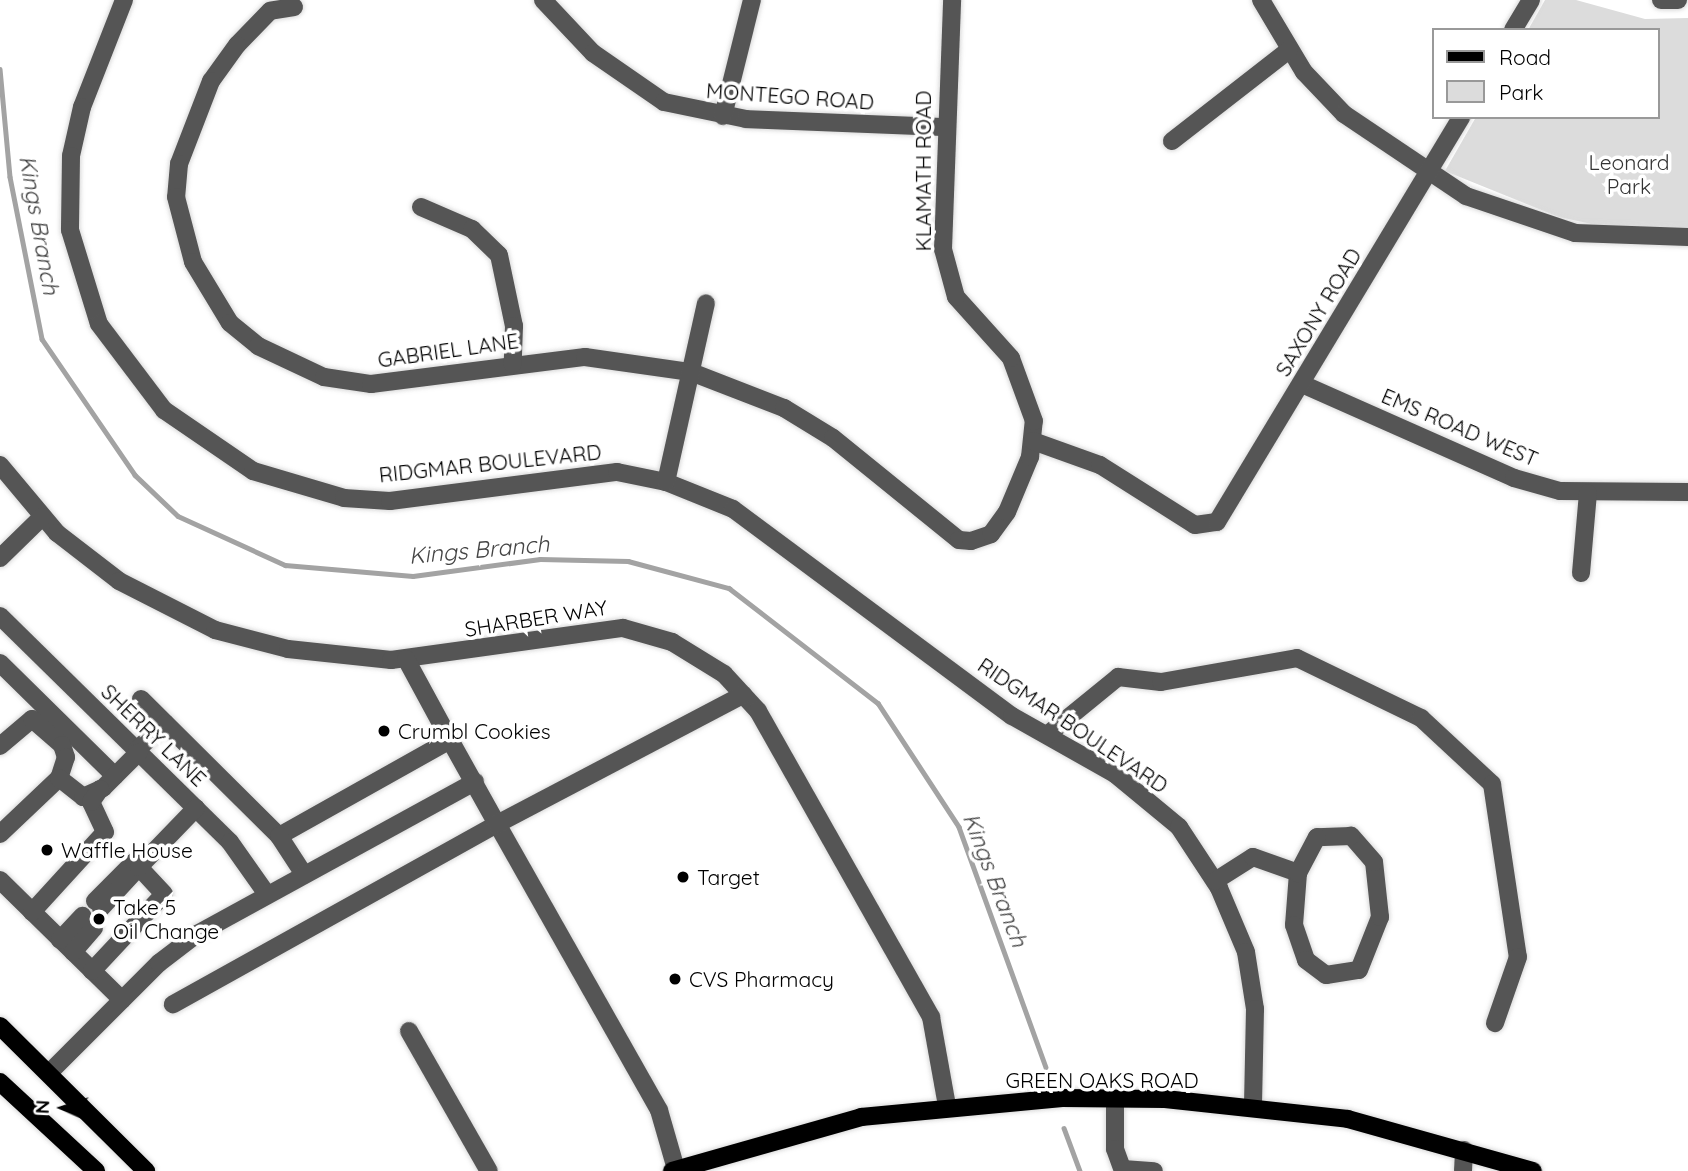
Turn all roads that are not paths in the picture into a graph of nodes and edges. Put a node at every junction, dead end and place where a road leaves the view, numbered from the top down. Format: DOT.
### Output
graph roads {
  1 [pos="124,0"];
  2 [pos="543,0"];
  3 [pos="752,0"];
  4 [pos="952,0"];
  5 [pos="1261,0"];
  6 [pos="1531,0"];
  7 [pos="1661,0"];
  8 [pos="1678,0"];
  9 [pos="294,7"];
  10 [pos="1514,28"];
  11 [pos="1289,50"];
  12 [pos="723,116"];
  13 [pos="1460,119"];
  14 [pos="946,127"];
  15 [pos="1172,141"];
  16 [pos="1428,172"];
  17 [pos="421,207"];
  18 [pos="1688,237"];
  19 [pos="706,303"];
  20 [pos="513,364"];
  21 [pos="691,372"];
  22 [pos="1302,384"];
  23 [pos="1033,441"];
  24 [pos="0,466"];
  25 [pos="666,482"];
  26 [pos="1688,492"];
  27 [pos="1588,493"];
  28 [pos="42,517"];
  29 [pos="971,541"];
  30 [pos="0,558"];
  31 [pos="1581,573"];
  32 [pos="1,618"];
  33 [pos="406,659"];
  34 [pos="0,663"];
  35 [pos="743,695"];
  36 [pos="141,699"];
  37 [pos="165,723"];
  38 [pos="1047,735"];
  39 [pos="450,740"];
  40 [pos="0,746"];
  41 [pos="138,751"];
  42 [pos="115,776"];
  43 [pos="59,778"];
  44 [pos="475,782"];
  45 [pos="100,789"];
  46 [pos="196,808"];
  47 [pos="498,824"];
  48 [pos="0,834"];
  49 [pos="279,836"];
  50 [pos="142,871"];
  51 [pos="303,873"];
  52 [pos="1298,873"];
  53 [pos="0,880"];
  54 [pos="1214,881"];
  55 [pos="266,893"];
  56 [pos="101,908"];
  57 [pos="32,912"];
  58 [pos="88,922"];
  59 [pos="67,946"];
  60 [pos="92,971"];
  61 [pos="122,1000"];
  62 [pos="173,1003"];
  63 [pos="1495,1023"];
  64 [pos="0,1026"];
  65 [pos="409,1031"];
  66 [pos="49,1073"];
  67 [pos="0,1082"];
  68 [pos="1115,1099"];
  69 [pos="947,1106"];
  70 [pos="1253,1106"];
  71 [pos="1464,1150"];
  72 [pos="674,1170"];
  73 [pos="1123,1170"];
  74 [pos="96,1171"];
  75 [pos="146,1171"];
  76 [pos="489,1171"];
  77 [pos="1154,1171"];
  78 [pos="1463,1171"];
  79 [pos="1533,1171"];
  1 -- 25 [label="street, RIDGMAR BOULEVARD"];
  2 -- 12 [label="street, MONTEGO ROAD"];
  3 -- 12 [label="street"];
  4 -- 14 [label="street, KLAMATH ROAD"];
  5 -- 11 [label="street"];
  6 -- 10 [label="street"];
  7 -- 8 [label="street"];
  9 -- 20 [label="street, GABRIEL LANE"];
  11 -- 15 [label="street"];
  11 -- 16 [label="street"];
  12 -- 14 [label="street, MONTEGO ROAD"];
  13 -- 16 [label="street, SAXONY ROAD"];
  14 -- 23 [label="street, KLAMATH ROAD"];
  16 -- 18 [label="street"];
  16 -- 22 [label="street, SAXONY ROAD"];
  17 -- 20 [label="street"];
  19 -- 21 [label="street"];
  20 -- 21 [label="street, GABRIEL LANE"];
  21 -- 25 [label="street"];
  21 -- 29 [label="street, GABRIEL LANE"];
  22 -- 23 [label="street, SAXONY ROAD"];
  22 -- 27 [label="street, EMS ROAD WEST"];
  23 -- 29 [label="street, KLAMATH ROAD"];
  24 -- 28 [label="street, SHARBER WAY"];
  25 -- 38 [label="street, RIDGMAR BOULEVARD"];
  26 -- 27 [label="street, EMS ROAD WEST"];
  27 -- 31 [label="street"];
  28 -- 30 [label="street"];
  28 -- 33 [label="street, SHARBER WAY"];
  32 -- 41 [label="street, SHERRY LANE"];
  33 -- 35 [label="street, SHARBER WAY"];
  33 -- 39 [label="street"];
  34 -- 42 [label="street"];
  35 -- 47 [label="street"];
  35 -- 69 [label="street, SHARBER WAY"];
  36 -- 37 [label="street"];
  37 -- 41 [label="street"];
  37 -- 49 [label="street"];
  38 -- 54 [label="street, RIDGMAR BOULEVARD"];
  38 -- 63 [label="street"];
  39 -- 44 [label="street"];
  39 -- 49 [label="street"];
  40 -- 43 [label="street"];
  41 -- 42 [label="street"];
  41 -- 46 [label="street, SHERRY LANE"];
  42 -- 45 [label="street"];
  43 -- 45 [label="street"];
  43 -- 48 [label="street"];
  44 -- 47 [label="street"];
  44 -- 51 [label="street"];
  45 -- 57 [label="street"];
  46 -- 50 [label="street"];
  46 -- 55 [label="street, SHERRY LANE"];
  47 -- 62 [label="street"];
  47 -- 72 [label="street"];
  49 -- 51 [label="street"];
  50 -- 56 [label="street"];
  50 -- 60 [label="street"];
  51 -- 55 [label="street"];
  52 -- 52 [label="street"];
  52 -- 54 [label="street"];
  53 -- 57 [label="street"];
  54 -- 70 [label="street, RIDGMAR BOULEVARD"];
  55 -- 61 [label="street"];
  57 -- 59 [label="street"];
  58 -- 59 [label="street"];
  59 -- 60 [label="street"];
  60 -- 61 [label="street"];
  61 -- 66 [label="street"];
  64 -- 66 [label="main road"];
  65 -- 76 [label="street"];
  66 -- 75 [label="main road"];
  67 -- 74 [label="main road"];
  68 -- 69 [label="main road, GREEN OAKS ROAD"];
  68 -- 70 [label="main road, GREEN OAKS ROAD"];
  68 -- 73 [label="street"];
  69 -- 72 [label="main road, GREEN OAKS ROAD"];
  70 -- 71 [label="main road, GREEN OAKS ROAD"];
  71 -- 78 [label="street"];
  71 -- 79 [label="main road, GREEN OAKS ROAD"];
  73 -- 77 [label="street"];
}
